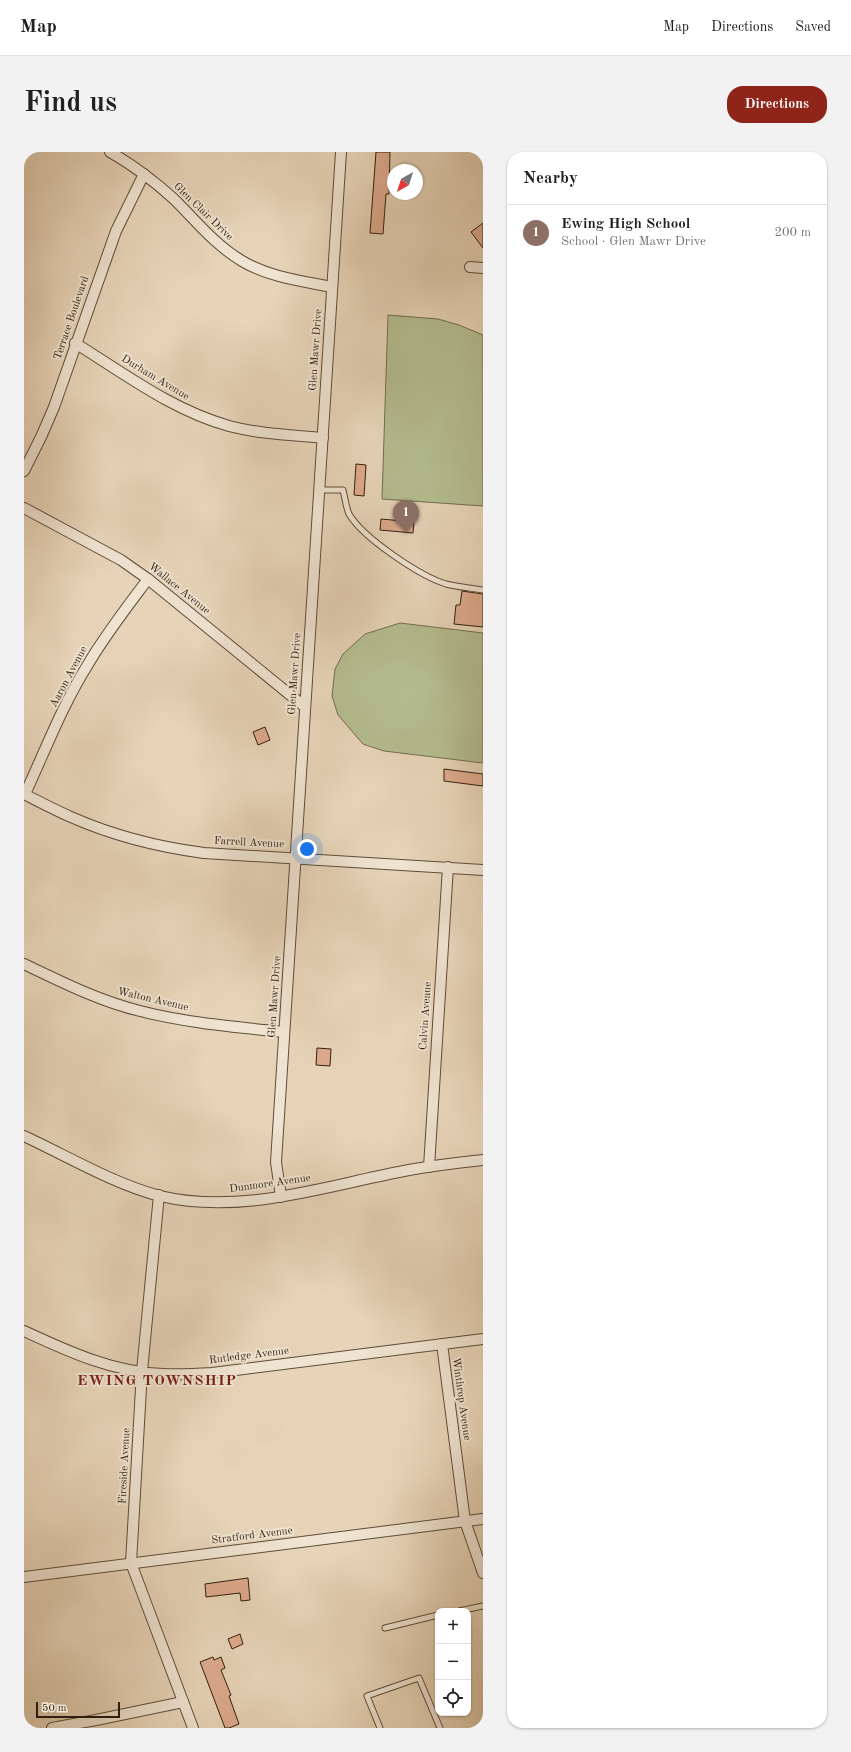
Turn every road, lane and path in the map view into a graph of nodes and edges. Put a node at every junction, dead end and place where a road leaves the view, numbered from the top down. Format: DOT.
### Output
graph roads {
  1 [pos="110,152"];
  2 [pos="341,152"];
  3 [pos="144,174"];
  4 [pos="470,267"];
  5 [pos="483,268"];
  6 [pos="332,287"];
  7 [pos="75,343"];
  8 [pos="322,438"];
  9 [pos="24,471"];
  10 [pos="319,490"];
  11 [pos="24,508"];
  12 [pos="148,579"];
  13 [pos="483,590"];
  14 [pos="305,707"];
  15 [pos="24,794"];
  16 [pos="296,858"];
  17 [pos="448,867"];
  18 [pos="483,870"];
  19 [pos="24,964"];
  20 [pos="284,1032"];
  21 [pos="24,1136"];
  22 [pos="483,1160"];
  23 [pos="429,1167"];
  24 [pos="159,1195"];
  25 [pos="281,1197"];
  26 [pos="24,1331"];
  27 [pos="483,1339"];
  28 [pos="442,1344"];
  29 [pos="142,1372"];
  30 [pos="483,1519"];
  31 [pos="465,1522"];
  32 [pos="131,1563"];
  33 [pos="483,1573"];
  34 [pos="24,1577"];
  35 [pos="483,1606"];
  36 [pos="471,1608"];
  37 [pos="435,1616"];
  38 [pos="385,1628"];
  39 [pos="183,1702"];
  40 [pos="52,1728"];
  41 [pos="193,1728"];
  42 [pos="380,1728"];
  43 [pos="440,1728"];
  1 -- 3 [label="street, Glen Clair Drive"];
  2 -- 6 [label="street, Glen Mawr Drive"];
  3 -- 6 [label="street, Glen Clair Drive"];
  3 -- 7 [label="street, Terrace Boulevard"];
  4 -- 5 [label="street"];
  6 -- 8 [label="street, Glen Mawr Drive"];
  7 -- 8 [label="street, Durham Avenue"];
  7 -- 9 [label="street, Terrace Boulevard"];
  8 -- 10 [label="street, Glen Mawr Drive"];
  10 -- 13 [label="lane"];
  10 -- 14 [label="street, Glen Mawr Drive"];
  11 -- 12 [label="street, Wallace Avenue"];
  12 -- 14 [label="street, Wallace Avenue"];
  12 -- 15 [label="street, Aaron Avenue"];
  14 -- 16 [label="street, Glen Mawr Drive"];
  15 -- 16 [label="street, Farrell Avenue"];
  16 -- 17 [label="street, Farrell Avenue"];
  16 -- 20 [label="street, Glen Mawr Drive"];
  17 -- 18 [label="street, Farrell Avenue"];
  17 -- 23 [label="street, Calvin Avenue"];
  19 -- 20 [label="street, Walton Avenue"];
  20 -- 25 [label="street, Glen Mawr Drive"];
  21 -- 24 [label="street, Dunmore Avenue"];
  22 -- 23 [label="street, Dunmore Avenue"];
  23 -- 25 [label="street, Dunmore Avenue"];
  24 -- 25 [label="street, Dunmore Avenue"];
  24 -- 29 [label="street, Fireside Avenue"];
  26 -- 29 [label="street, Rutledge Avenue"];
  27 -- 28 [label="street, Rutledge Avenue"];
  28 -- 29 [label="street, Rutledge Avenue"];
  28 -- 31 [label="street, Winthrop Avenue"];
  29 -- 32 [label="street, Fireside Avenue"];
  30 -- 31 [label="street, Stratford Avenue"];
  31 -- 32 [label="street, Stratford Avenue"];
  31 -- 33 [label="street, Winthrop Avenue"];
  32 -- 34 [label="street, Stratford Avenue"];
  32 -- 39 [label="street, Fireside Avenue"];
  35 -- 36 [label="lane"];
  37 -- 38 [label="lane"];
  39 -- 40 [label="street"];
  39 -- 41 [label="street, Fireside Avenue"];
  42 -- 43 [label="lane"];
}
